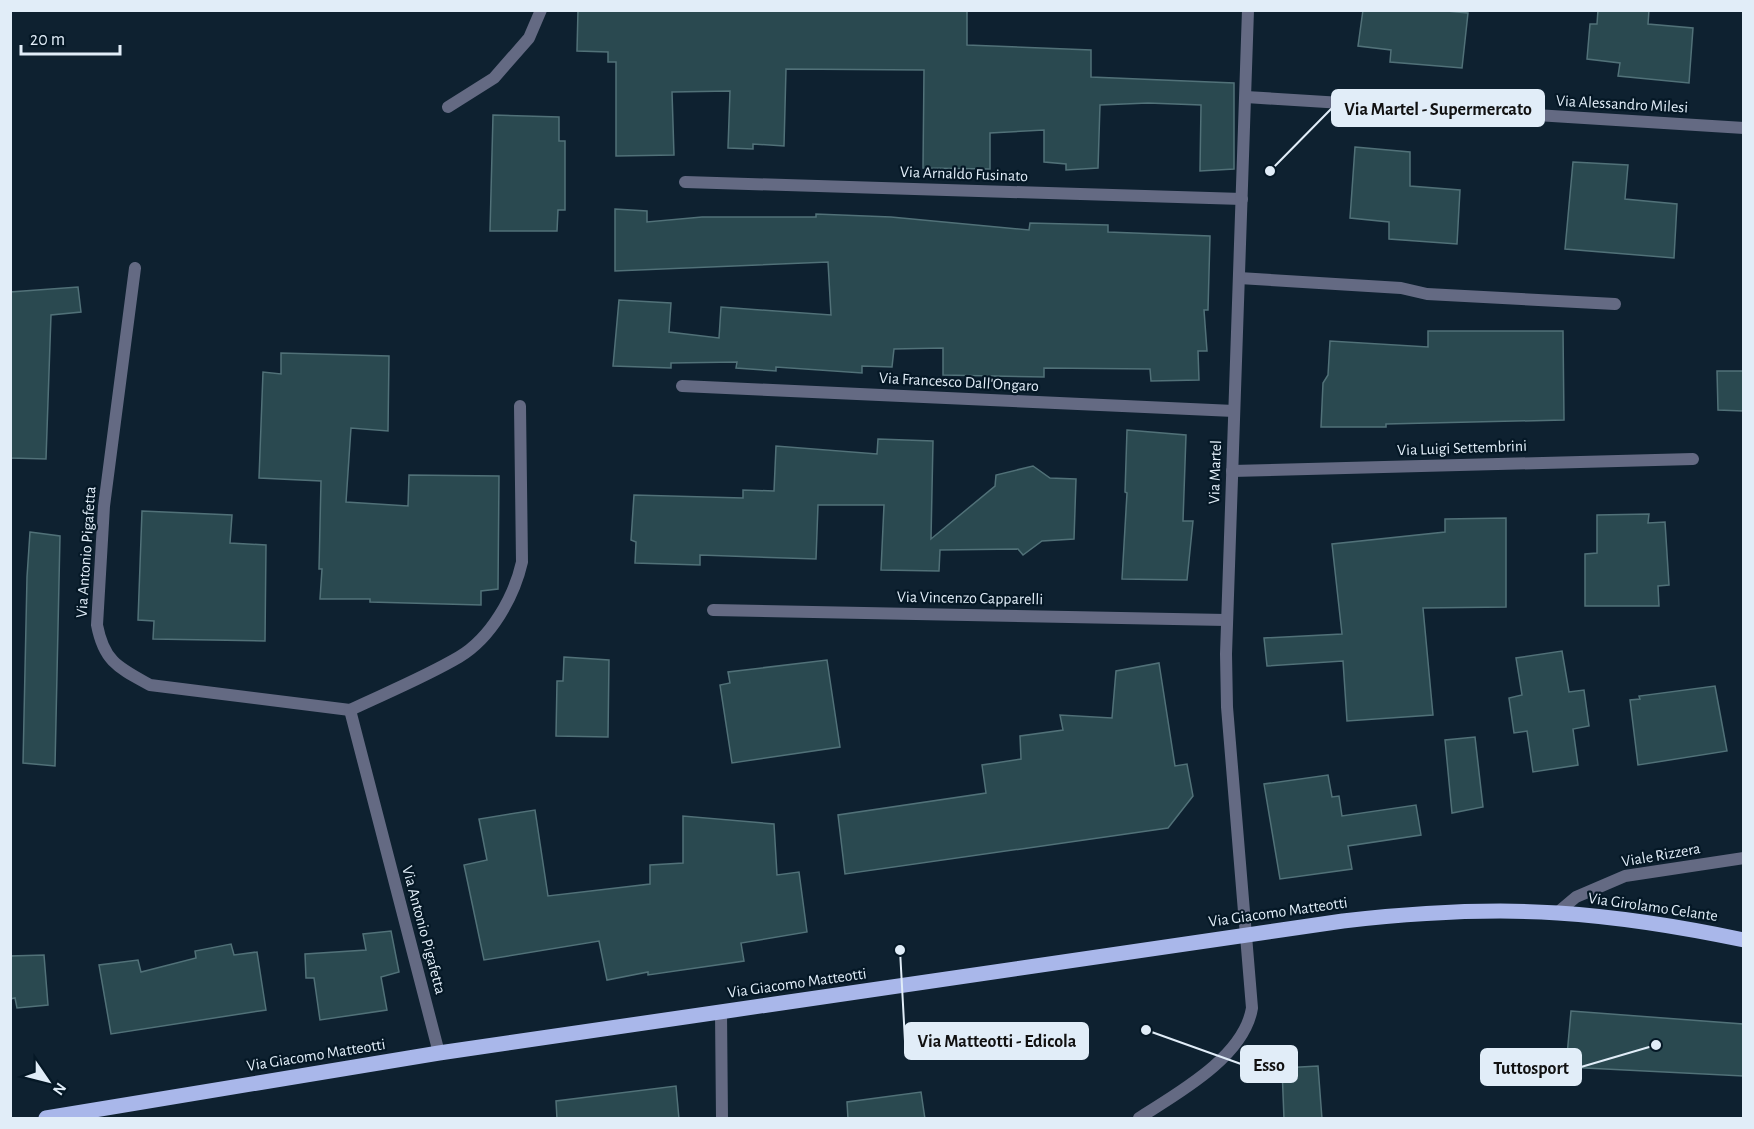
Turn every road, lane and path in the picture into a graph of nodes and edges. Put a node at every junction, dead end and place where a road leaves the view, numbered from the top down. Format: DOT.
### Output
graph roads {
  1 [pos="541,10"];
  2 [pos="1248,10"];
  3 [pos="1246,98"];
  4 [pos="448,107"];
  5 [pos="1743,128"];
  6 [pos="686,182"];
  7 [pos="1242,199"];
  8 [pos="135,268"];
  9 [pos="1239,278"];
  10 [pos="1616,304"];
  11 [pos="682,386"];
  12 [pos="520,406"];
  13 [pos="1234,411"];
  14 [pos="1693,459"];
  15 [pos="1232,471"];
  16 [pos="713,610"];
  17 [pos="1226,620"];
  18 [pos="350,710"];
  19 [pos="1743,858"];
  20 [pos="1557,912"];
  21 [pos="1246,935"];
  22 [pos="1743,940"];
  23 [pos="721,1012"];
  24 [pos="439,1053"];
  25 [pos="46,1119"];
  26 [pos="722,1119"];
  27 [pos="1139,1119"];
  1 -- 4 [label="street"];
  2 -- 3 [label="street, Via Martel"];
  3 -- 5 [label="street, Via Alessandro Milesi"];
  3 -- 7 [label="street, Via Martel"];
  6 -- 7 [label="street, Via Arnaldo Fusinato"];
  7 -- 9 [label="street, Via Martel"];
  8 -- 18 [label="street, Via Antonio Pigafetta"];
  9 -- 10 [label="street"];
  9 -- 13 [label="street, Via Martel"];
  11 -- 13 [label="street, Via Francesco Dall'Ongaro"];
  12 -- 18 [label="street"];
  13 -- 15 [label="street, Via Martel"];
  14 -- 15 [label="street, Via Luigi Settembrini"];
  15 -- 17 [label="street, Via Martel"];
  16 -- 17 [label="street, Via Vincenzo Capparelli"];
  17 -- 21 [label="street, Via Martel"];
  18 -- 24 [label="street, Via Antonio Pigafetta"];
  19 -- 20 [label="street, Viale Rizzera"];
  20 -- 21 [label="main road, Via Giacomo Matteotti"];
  20 -- 22 [label="main road, Via Girolamo Celante"];
  21 -- 23 [label="main road, Via Giacomo Matteotti"];
  21 -- 27 [label="street, Via Martel"];
  23 -- 24 [label="main road, Via Giacomo Matteotti"];
  23 -- 26 [label="street"];
  24 -- 25 [label="main road, Via Giacomo Matteotti"];
}
